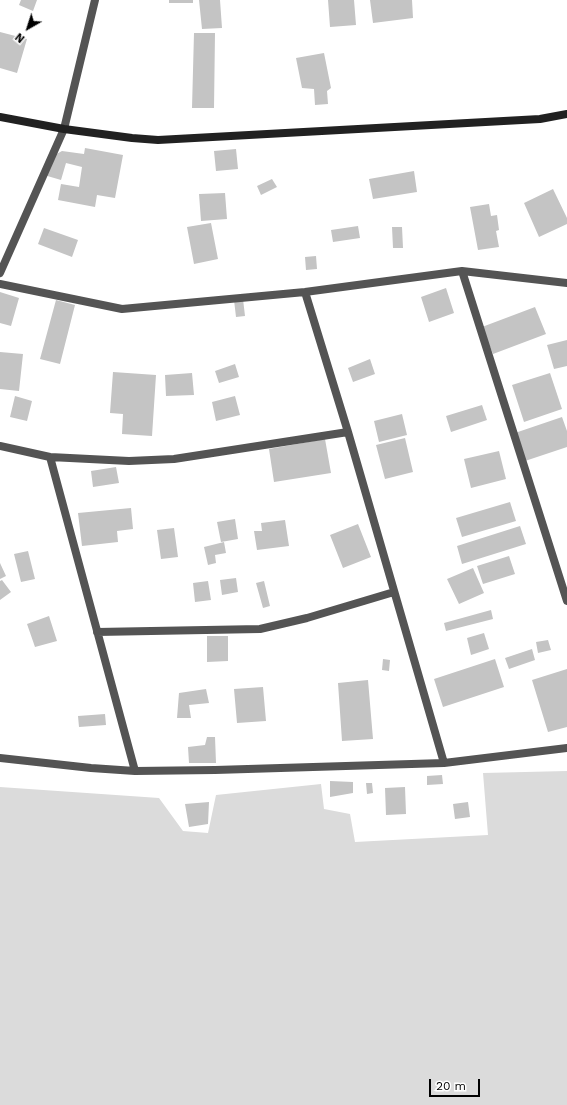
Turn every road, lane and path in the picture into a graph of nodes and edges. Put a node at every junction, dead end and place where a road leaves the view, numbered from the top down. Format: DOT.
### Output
graph roads {
  1 [pos="95,0"];
  2 [pos="567,114"];
  3 [pos="0,117"];
  4 [pos="64,129"];
  5 [pos="462,271"];
  6 [pos="0,273"];
  7 [pos="567,282"];
  8 [pos="0,284"];
  9 [pos="305,292"];
  10 [pos="348,432"];
  11 [pos="0,446"];
  12 [pos="50,457"];
  13 [pos="394,592"];
  14 [pos="567,600"];
  15 [pos="97,632"];
  16 [pos="567,748"];
  17 [pos="0,758"];
  18 [pos="444,763"];
  19 [pos="135,771"];
  1 -- 4 [label="street"];
  2 -- 4 [label="street"];
  3 -- 4 [label="street"];
  4 -- 6 [label="street"];
  5 -- 7 [label="street"];
  5 -- 9 [label="street"];
  5 -- 14 [label="street"];
  8 -- 9 [label="street"];
  9 -- 10 [label="street"];
  10 -- 12 [label="street"];
  10 -- 13 [label="street"];
  11 -- 12 [label="street"];
  12 -- 15 [label="street"];
  13 -- 15 [label="street"];
  13 -- 18 [label="street"];
  15 -- 19 [label="street"];
  16 -- 18 [label="street"];
  17 -- 19 [label="street"];
  18 -- 19 [label="street"];
}
